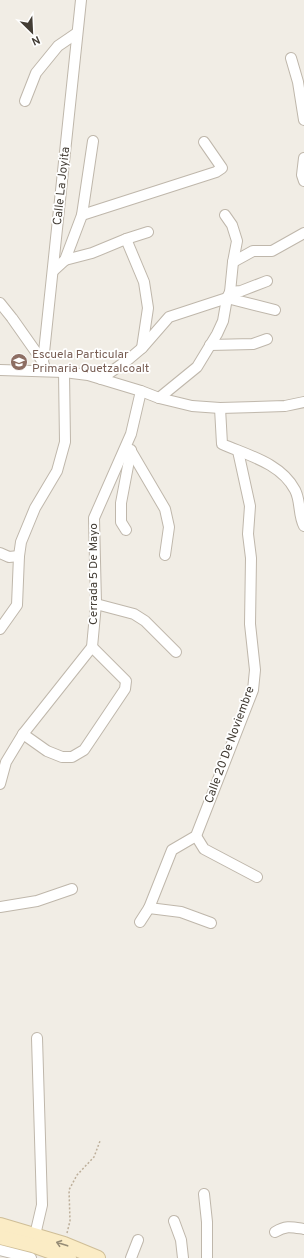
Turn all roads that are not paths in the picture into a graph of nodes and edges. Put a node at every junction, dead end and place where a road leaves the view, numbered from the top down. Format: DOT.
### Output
graph roads {
  1 [pos="81,0"];
  2 [pos="77,33"];
  3 [pos="290,58"];
  4 [pos="25,101"];
  5 [pos="304,120"];
  6 [pos="93,141"];
  7 [pos="204,142"];
  8 [pos="304,158"];
  9 [pos="304,181"];
  10 [pos="82,215"];
  11 [pos="225,215"];
  12 [pos="148,232"];
  13 [pos="304,233"];
  14 [pos="126,239"];
  15 [pos="65,260"];
  16 [pos="233,262"];
  17 [pos="53,271"];
  18 [pos="267,281"];
  19 [pos="228,295"];
  20 [pos="0,303"];
  21 [pos="275,310"];
  22 [pos="267,339"];
  23 [pos="210,345"];
  24 [pos="142,348"];
  25 [pos="45,366"];
  26 [pos="0,370"];
  27 [pos="64,372"];
  28 [pos="101,379"];
  29 [pos="141,391"];
  30 [pos="159,398"];
  31 [pos="304,402"];
  32 [pos="220,408"];
  33 [pos="131,434"];
  34 [pos="131,451"];
  35 [pos="238,451"];
  36 [pos="304,526"];
  37 [pos="126,530"];
  38 [pos="0,553"];
  39 [pos="165,555"];
  40 [pos="19,556"];
  41 [pos="96,604"];
  42 [pos="0,629"];
  43 [pos="92,647"];
  44 [pos="176,652"];
  45 [pos="24,734"];
  46 [pos="0,784"];
  47 [pos="196,836"];
  48 [pos="257,877"];
  49 [pos="72,889"];
  50 [pos="0,907"];
  51 [pos="150,908"];
  52 [pos="140,922"];
  53 [pos="211,923"];
  54 [pos="37,1038"];
  55 [pos="204,1194"];
  56 [pos="174,1220"];
  57 [pos="0,1225"];
  58 [pos="304,1229"];
  59 [pos="276,1232"];
  60 [pos="35,1235"];
  61 [pos="0,1237"];
  62 [pos="138,1240"];
  63 [pos="0,1250"];
  64 [pos="31,1258"];
  65 [pos="69,1258"];
  66 [pos="98,1258"];
  67 [pos="131,1258"];
  68 [pos="183,1258"];
  69 [pos="207,1258"];
  1 -- 2 [label="street, Calle La Joyita"];
  2 -- 4 [label="street"];
  2 -- 17 [label="street, Calle La Joyita"];
  3 -- 5 [label="street"];
  6 -- 10 [label="street"];
  7 -- 10 [label="street"];
  8 -- 9 [label="street"];
  10 -- 15 [label="street"];
  11 -- 16 [label="street"];
  12 -- 14 [label="street"];
  13 -- 16 [label="street"];
  14 -- 15 [label="street"];
  14 -- 24 [label="street"];
  15 -- 17 [label="street"];
  16 -- 19 [label="street"];
  17 -- 25 [label="street, Calle La Joyita"];
  18 -- 19 [label="street"];
  19 -- 21 [label="street"];
  19 -- 23 [label="street"];
  19 -- 24 [label="street"];
  20 -- 25 [label="street"];
  22 -- 23 [label="street"];
  23 -- 30 [label="street"];
  24 -- 28 [label="street"];
  25 -- 26 [label="street"];
  25 -- 27 [label="street"];
  27 -- 28 [label="street"];
  27 -- 40 [label="street"];
  28 -- 29 [label="street"];
  29 -- 30 [label="street"];
  29 -- 33 [label="street, Cerrada 5 De Mayo"];
  30 -- 32 [label="street"];
  31 -- 32 [label="street"];
  32 -- 35 [label="street"];
  33 -- 34 [label="street"];
  33 -- 41 [label="street, Cerrada 5 De Mayo"];
  34 -- 37 [label="street"];
  34 -- 39 [label="street"];
  35 -- 36 [label="street"];
  35 -- 47 [label="street, Calle 20 De Noviembre"];
  38 -- 40 [label="street"];
  40 -- 42 [label="street"];
  41 -- 43 [label="street, Cerrada 5 De Mayo"];
  41 -- 44 [label="street"];
  43 -- 45 [label="street"];
  43 -- 45 [label="street"];
  45 -- 46 [label="street"];
  47 -- 48 [label="street"];
  47 -- 51 [label="street"];
  49 -- 50 [label="street"];
  51 -- 52 [label="street"];
  51 -- 53 [label="street"];
  54 -- 60 [label="street"];
  55 -- 69 [label="street"];
  56 -- 68 [label="street"];
  57 -- 60 [label="main road"];
  58 -- 59 [label="street"];
  66 -- 60 [label="main road, one-way"];
  61 -- 65 [label="main road"];
  62 -- 67 [label="street"];
  63 -- 64 [label="street"];
}
